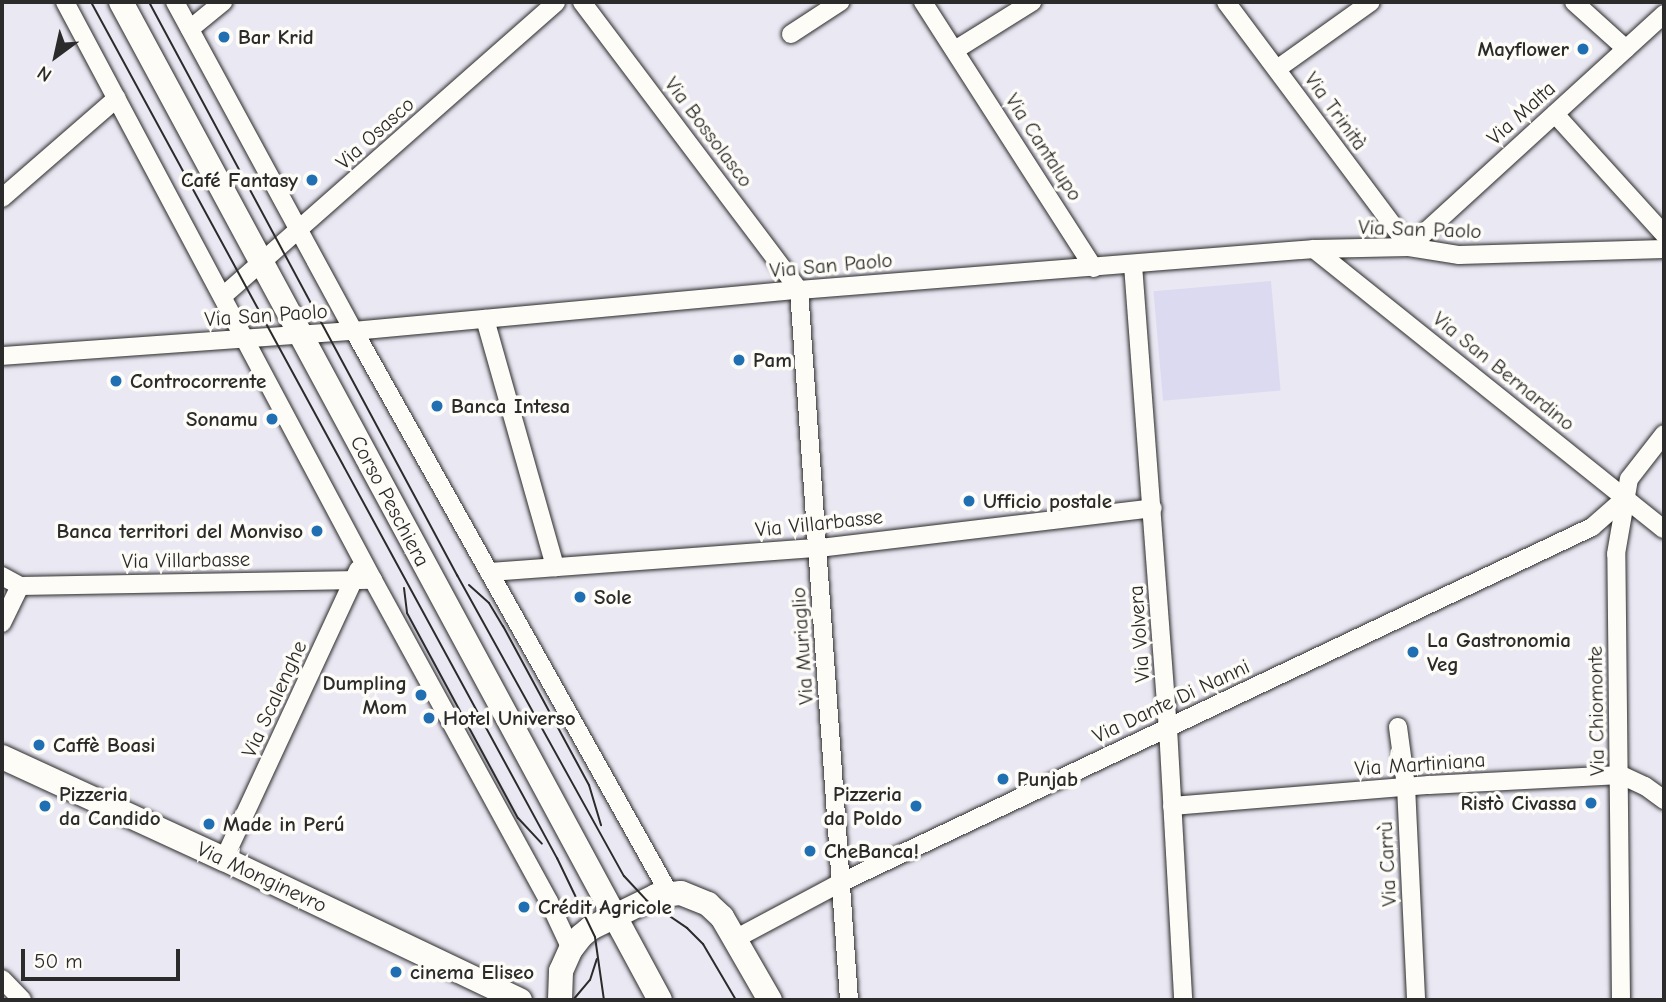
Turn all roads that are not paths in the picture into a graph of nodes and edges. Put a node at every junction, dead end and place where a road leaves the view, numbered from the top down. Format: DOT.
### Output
graph roads {
  1 [pos="65,2"];
  2 [pos="121,2"];
  3 [pos="175,2"];
  4 [pos="223,2"];
  5 [pos="556,2"];
  6 [pos="582,2"];
  7 [pos="840,2"];
  8 [pos="923,2"];
  9 [pos="1032,2"];
  10 [pos="1226,2"];
  11 [pos="1371,2"];
  12 [pos="1574,2"];
  13 [pos="1664,14"];
  14 [pos="190,29"];
  15 [pos="791,34"];
  16 [pos="1626,49"];
  17 [pos="955,50"];
  18 [pos="1277,69"];
  19 [pos="117,98"];
  20 [pos="1555,114"];
  21 [pos="2,198"];
  22 [pos="300,231"];
  23 [pos="1664,234"];
  24 [pos="1409,247"];
  25 [pos="1314,249"];
  26 [pos="1664,249"];
  27 [pos="261,263"];
  28 [pos="1133,265"];
  29 [pos="1094,268"];
  30 [pos="799,290"];
  31 [pos="223,296"];
  32 [pos="485,319"];
  33 [pos="354,331"];
  34 [pos="300,335"];
  35 [pos="246,339"];
  36 [pos="2,356"];
  37 [pos="1664,434"];
  38 [pos="1624,499"];
  39 [pos="1153,508"];
  40 [pos="1664,529"];
  41 [pos="819,548"];
  42 [pos="555,567"];
  43 [pos="489,572"];
  44 [pos="2,576"];
  45 [pos="364,580"];
  46 [pos="20,586"];
  47 [pos="2,623"];
  48 [pos="1398,727"];
  49 [pos="1168,728"];
  50 [pos="2,757"];
  51 [pos="1621,775"];
  52 [pos="1406,786"];
  53 [pos="1664,800"];
  54 [pos="1172,806"];
  55 [pos="225,859"];
  56 [pos="840,883"];
  57 [pos="669,893"];
  58 [pos="614,916"];
  59 [pos="735,939"];
  60 [pos="571,949"];
  61 [pos="2,979"];
  62 [pos="22,1000"];
  63 [pos="520,1000"];
  64 [pos="560,1000"];
  65 [pos="660,1000"];
  66 [pos="770,1000"];
  67 [pos="849,1000"];
  68 [pos="1183,1000"];
  69 [pos="1416,1000"];
  70 [pos="1621,1000"];
  1 -- 19 [label="street"];
  2 -- 27 [label="main road, Corso Peschiera"];
  3 -- 14 [label="street"];
  4 -- 14 [label="street"];
  5 -- 22 [label="street, Via Osasco"];
  6 -- 30 [label="street, Via Bossolasco"];
  7 -- 15 [label="street"];
  8 -- 17 [label="street, Via Cantalupo"];
  9 -- 17 [label="street"];
  10 -- 18 [label="street, Via Trinità"];
  11 -- 18 [label="street"];
  12 -- 16 [label="street"];
  13 -- 16 [label="street, Via Malta"];
  14 -- 22 [label="street"];
  16 -- 20 [label="street, Via Malta"];
  17 -- 29 [label="street, Via Cantalupo"];
  18 -- 24 [label="street, Via Trinità"];
  19 -- 21 [label="street"];
  19 -- 31 [label="street"];
  20 -- 23 [label="street"];
  20 -- 24 [label="street, Via Malta"];
  22 -- 27 [label="street, Via Osasco"];
  22 -- 33 [label="street"];
  24 -- 25 [label="street, Via San Paolo"];
  24 -- 26 [label="street, Via San Paolo"];
  25 -- 28 [label="street, Via San Paolo"];
  25 -- 38 [label="street, Via San Bernardino"];
  27 -- 31 [label="street, Via Osasco"];
  27 -- 34 [label="main road, Corso Peschiera"];
  28 -- 29 [label="street, Via San Paolo"];
  28 -- 39 [label="street, Via Volvera"];
  29 -- 30 [label="street, Via San Paolo"];
  30 -- 32 [label="street, Via San Paolo"];
  30 -- 41 [label="street, Via Muriaglio"];
  31 -- 35 [label="street"];
  32 -- 33 [label="street, Via San Paolo"];
  32 -- 42 [label="street"];
  33 -- 34 [label="street, Via San Paolo"];
  33 -- 43 [label="street"];
  34 -- 35 [label="street, Via San Paolo"];
  34 -- 58 [label="main road, Corso Peschiera"];
  35 -- 36 [label="street, Via San Paolo"];
  35 -- 45 [label="street, Via Scalenghe"];
  37 -- 38 [label="street, Via Chiomonte"];
  38 -- 40 [label="street, Via San Bernardino"];
  38 -- 49 [label="street, Via Dante Di Nanni"];
  38 -- 51 [label="street, Via Chiomonte"];
  39 -- 41 [label="street, Via Villarbasse"];
  39 -- 49 [label="street, Via Volvera"];
  41 -- 42 [label="street, Via Villarbasse"];
  41 -- 56 [label="street, Via Muriaglio"];
  42 -- 43 [label="street, Via Villarbasse"];
  43 -- 57 [label="street"];
  44 -- 46 [label="street"];
  45 -- 46 [label="street, Via Villarbasse"];
  45 -- 55 [label="street, Via Scalenghe"];
  45 -- 60 [label="street"];
  46 -- 47 [label="street"];
  48 -- 52 [label="street, Via Carrù"];
  49 -- 54 [label="street, Via Volvera"];
  49 -- 56 [label="street, Via Dante Di Nanni"];
  50 -- 55 [label="main road, Via Monginevro"];
  51 -- 52 [label="street, Via Martiniana"];
  51 -- 53 [label="street"];
  51 -- 70 [label="street, Via Chiomonte"];
  52 -- 54 [label="street, Via Martiniana"];
  52 -- 69 [label="street, Via Carrù"];
  54 -- 68 [label="street, Via Volvera"];
  55 -- 63 [label="main road, Via Monginevro"];
  56 -- 59 [label="street, Via Dante Di Nanni"];
  56 -- 67 [label="street, Via Muriaglio"];
  57 -- 58 [label="main road"];
  57 -- 59 [label="main road"];
  58 -- 60 [label="main road"];
  58 -- 65 [label="main road, Corso Peschiera"];
  59 -- 66 [label="main road"];
  60 -- 64 [label="main road"];
  61 -- 62 [label="street"];
}
